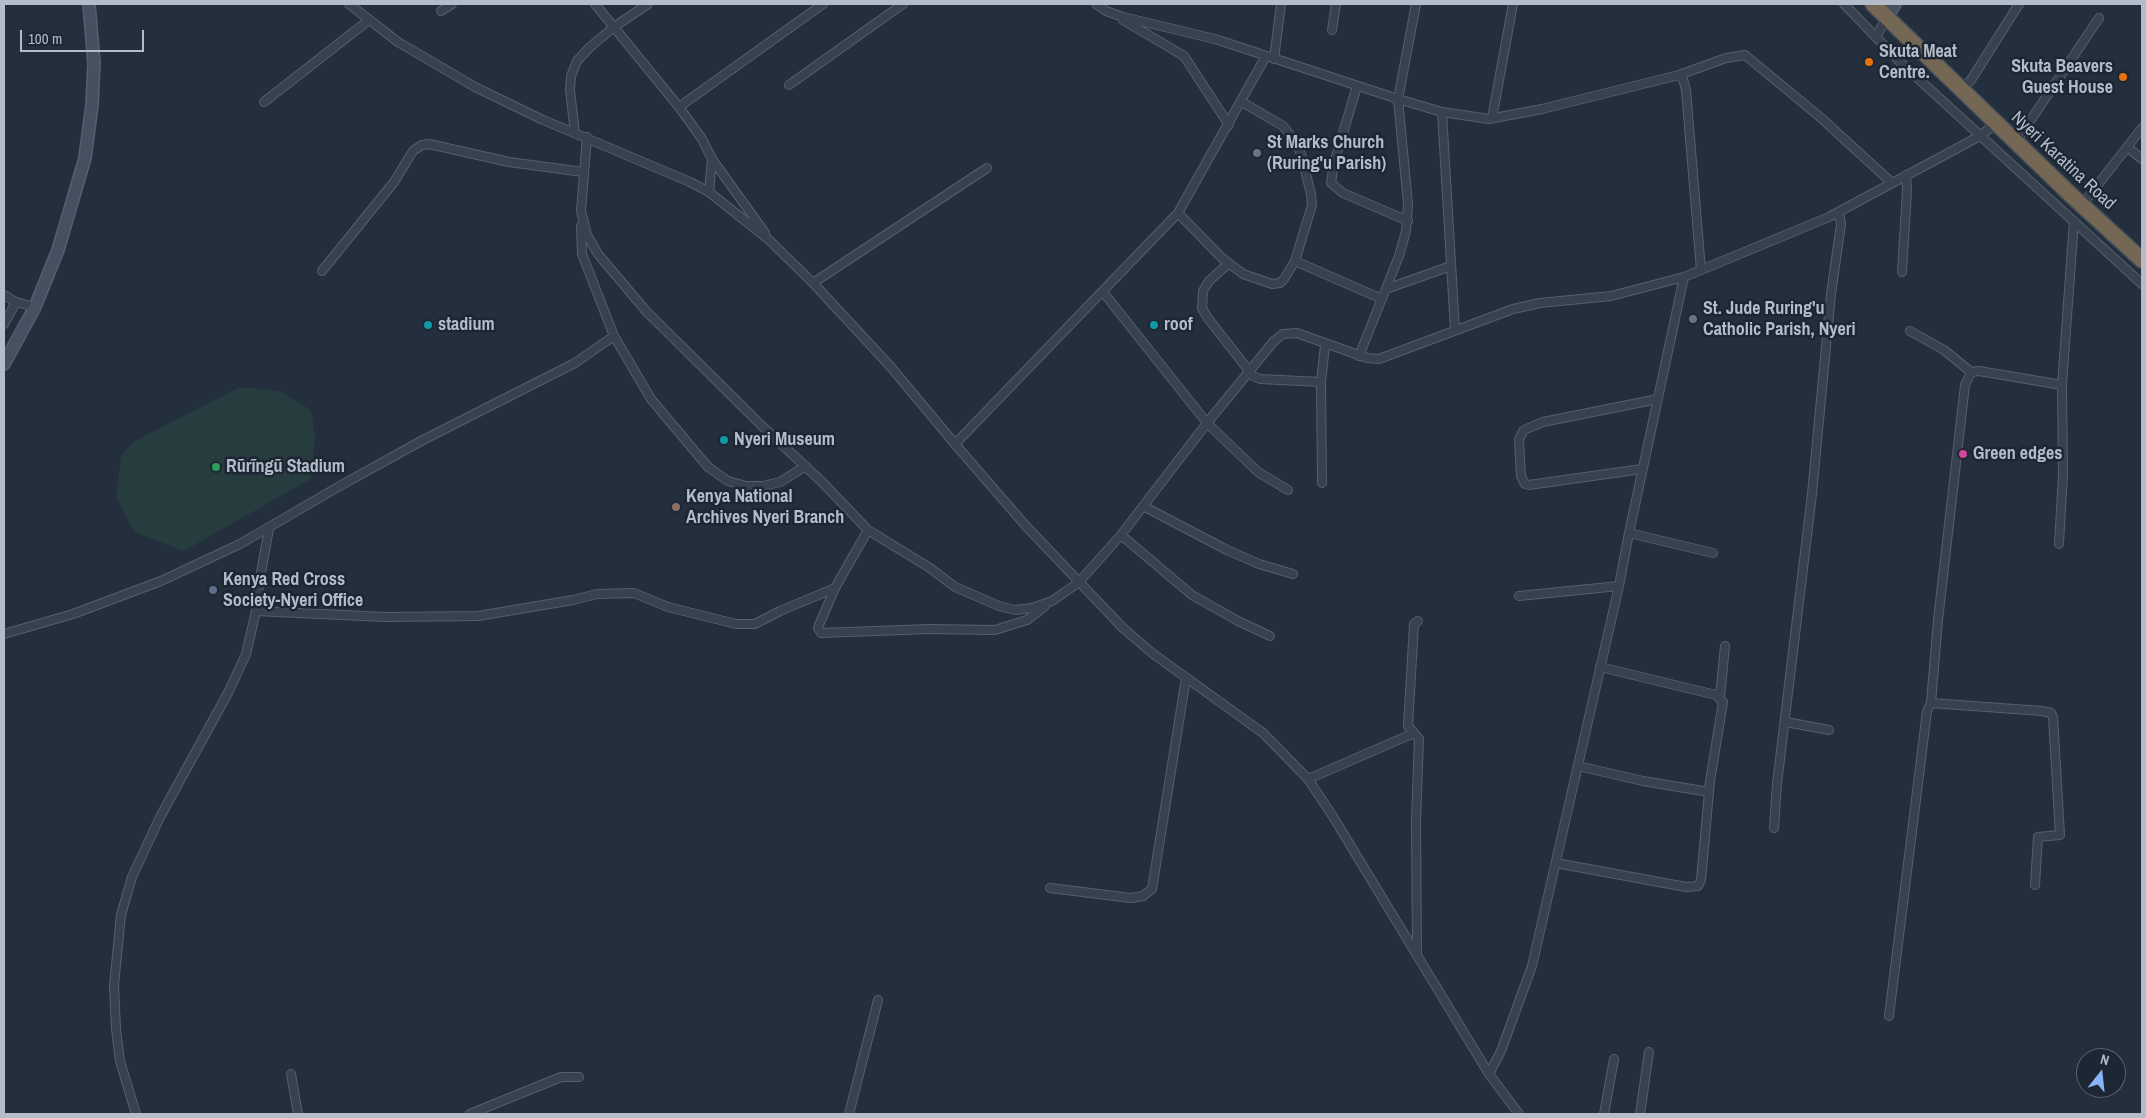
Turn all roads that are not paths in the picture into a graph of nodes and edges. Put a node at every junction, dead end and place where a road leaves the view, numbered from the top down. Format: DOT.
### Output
graph roads {
  1 [pos="89,4"];
  2 [pos="349,4"];
  3 [pos="452,4"];
  4 [pos="595,4"];
  5 [pos="648,4"];
  6 [pos="823,4"];
  7 [pos="903,4"];
  8 [pos="1096,4"];
  9 [pos="1281,4"];
  10 [pos="1336,4"];
  11 [pos="1416,4"];
  12 [pos="1513,4"];
  13 [pos="1844,4"];
  14 [pos="1873,4"];
  15 [pos="2020,4"];
  16 [pos="1891,10"];
  17 [pos="441,11"];
  18 [pos="1112,14"];
  19 [pos="2099,18"];
  20 [pos="369,20"];
  21 [pos="614,27"];
  22 [pos="1332,30"];
  23 [pos="1876,37"];
  24 [pos="1270,58"];
  25 [pos="1679,76"];
  26 [pos="789,85"];
  27 [pos="1357,86"];
  28 [pos="1961,90"];
  29 [pos="1398,99"];
  30 [pos="264,102"];
  31 [pos="1242,102"];
  32 [pos="680,107"];
  33 [pos="1442,112"];
  34 [pos="1492,118"];
  35 [pos="1996,123"];
  36 [pos="1229,125"];
  37 [pos="2142,128"];
  38 [pos="575,133"];
  39 [pos="1980,136"];
  40 [pos="587,138"];
  41 [pos="2016,142"];
  42 [pos="2127,147"];
  43 [pos="712,159"];
  44 [pos="2142,160"];
  45 [pos="987,168"];
  46 [pos="583,172"];
  47 [pos="1906,175"];
  48 [pos="1891,182"];
  49 [pos="2062,187"];
  50 [pos="709,192"];
  51 [pos="2050,200"];
  52 [pos="2082,205"];
  53 [pos="581,211"];
  54 [pos="1838,212"];
  55 [pos="1178,213"];
  56 [pos="1408,221"];
  57 [pos="2074,221"];
  58 [pos="768,239"];
  59 [pos="2142,260"];
  60 [pos="1295,261"];
  61 [pos="1228,264"];
  62 [pos="1451,266"];
  63 [pos="1701,270"];
  64 [pos="322,271"];
  65 [pos="1902,272"];
  66 [pos="1684,277"];
  67 [pos="813,282"];
  68 [pos="2142,284"];
  69 [pos="1386,289"];
  70 [pos="1103,292"];
  71 [pos="4,295"];
  72 [pos="1382,299"];
  73 [pos="16,302"];
  74 [pos="1084,305"];
  75 [pos="35,307"];
  76 [pos="4,324"];
  77 [pos="1455,330"];
  78 [pos="1910,331"];
  79 [pos="614,336"];
  80 [pos="1325,345"];
  81 [pos="1359,356"];
  82 [pos="4,364"];
  83 [pos="1250,371"];
  84 [pos="1971,372"];
  85 [pos="1320,382"];
  86 [pos="2062,385"];
  87 [pos="1658,399"];
  88 [pos="1207,423"];
  89 [pos="955,444"];
  90 [pos="806,466"];
  91 [pos="1642,470"];
  92 [pos="1322,483"];
  93 [pos="1288,490"];
  94 [pos="1143,506"];
  95 [pos="269,529"];
  96 [pos="868,530"];
  97 [pos="1629,533"];
  98 [pos="1121,535"];
  99 [pos="2059,544"];
  100 [pos="1713,552"];
  101 [pos="1292,574"];
  102 [pos="1078,582"];
  103 [pos="1620,586"];
  104 [pos="835,588"];
  105 [pos="1520,596"];
  106 [pos="1052,601"];
  107 [pos="256,611"];
  108 [pos="1418,621"];
  109 [pos="4,634"];
  110 [pos="1270,636"];
  111 [pos="1725,646"];
  112 [pos="1600,667"];
  113 [pos="1186,678"];
  114 [pos="1720,697"];
  115 [pos="1931,703"];
  116 [pos="1786,722"];
  117 [pos="1829,730"];
  118 [pos="1412,734"];
  119 [pos="1578,766"];
  120 [pos="1308,779"];
  121 [pos="1709,792"];
  122 [pos="1774,828"];
  123 [pos="1556,863"];
  124 [pos="2035,884"];
  125 [pos="1050,888"];
  126 [pos="1417,956"];
  127 [pos="878,1000"];
  128 [pos="1888,1016"];
  129 [pos="1649,1052"];
  130 [pos="1614,1059"];
  131 [pos="291,1074"];
  132 [pos="1489,1074"];
  133 [pos="579,1077"];
  134 [pos="136,1114"];
  135 [pos="298,1114"];
  136 [pos="470,1114"];
  137 [pos="849,1114"];
  138 [pos="1519,1114"];
  139 [pos="1604,1114"];
  140 [pos="1640,1114"];
  1 -- 75 [label="main road"];
  2 -- 20 [label="street"];
  3 -- 17 [label="street"];
  4 -- 21 [label="street"];
  5 -- 21 [label="street"];
  6 -- 32 [label="street"];
  7 -- 26 [label="street"];
  8 -- 18 [label="street"];
  9 -- 24 [label="street"];
  10 -- 22 [label="street"];
  11 -- 29 [label="street"];
  12 -- 34 [label="street"];
  13 -- 23 [label="street"];
  14 -- 16 [label="highway, Nyeri Karatina Road"];
  15 -- 28 [label="street"];
  16 -- 23 [label="street"];
  16 -- 28 [label="highway, Nyeri Karatina Road"];
  18 -- 24 [label="street"];
  18 -- 36 [label="street"];
  19 -- 41 [label="street"];
  20 -- 30 [label="street"];
  20 -- 38 [label="street"];
  21 -- 32 [label="street"];
  21 -- 38 [label="street"];
  23 -- 39 [label="street"];
  24 -- 27 [label="street"];
  24 -- 31 [label="street"];
  25 -- 34 [label="street"];
  25 -- 48 [label="street"];
  25 -- 63 [label="street"];
  27 -- 29 [label="street"];
  27 -- 56 [label="street"];
  28 -- 35 [label="highway, Nyeri Karatina Road"];
  29 -- 33 [label="street"];
  29 -- 56 [label="street"];
  31 -- 36 [label="street"];
  31 -- 60 [label="street"];
  32 -- 43 [label="street"];
  33 -- 34 [label="street"];
  33 -- 62 [label="street"];
  35 -- 39 [label="street"];
  35 -- 41 [label="highway, Nyeri Karatina Road"];
  36 -- 55 [label="street"];
  37 -- 42 [label="street"];
  38 -- 40 [label="street"];
  39 -- 47 [label="street"];
  39 -- 51 [label="street"];
  40 -- 46 [label="street"];
  40 -- 50 [label="street"];
  41 -- 49 [label="highway, Nyeri Karatina Road"];
  42 -- 44 [label="street"];
  42 -- 52 [label="street"];
  43 -- 50 [label="street"];
  43 -- 58 [label="street"];
  45 -- 67 [label="street"];
  46 -- 53 [label="street"];
  46 -- 64 [label="street"];
  47 -- 48 [label="street"];
  47 -- 65 [label="street"];
  48 -- 54 [label="street"];
  49 -- 51 [label="street"];
  49 -- 52 [label="highway, Nyeri Karatina Road"];
  50 -- 58 [label="street"];
  51 -- 57 [label="street"];
  52 -- 59 [label="highway, Nyeri Karatina Road"];
  53 -- 79 [label="street"];
  53 -- 90 [label="street"];
  54 -- 63 [label="street"];
  54 -- 116 [label="street"];
  55 -- 61 [label="street"];
  55 -- 70 [label="street"];
  56 -- 69 [label="street"];
  57 -- 68 [label="street"];
  57 -- 86 [label="street"];
  58 -- 67 [label="street"];
  60 -- 61 [label="street"];
  60 -- 72 [label="street"];
  61 -- 83 [label="street"];
  62 -- 69 [label="street"];
  62 -- 77 [label="street"];
  63 -- 66 [label="street"];
  66 -- 77 [label="street"];
  66 -- 87 [label="street"];
  67 -- 89 [label="street"];
  69 -- 72 [label="street"];
  70 -- 88 [label="street"];
  70 -- 89 [label="street"];
  71 -- 73 [label="street"];
  72 -- 81 [label="street"];
  73 -- 75 [label="street"];
  73 -- 76 [label="street"];
  74 -- 89 [label="street"];
  75 -- 82 [label="main road"];
  77 -- 81 [label="street"];
  78 -- 84 [label="street"];
  79 -- 90 [label="street"];
  79 -- 95 [label="street"];
  80 -- 81 [label="street"];
  80 -- 83 [label="street"];
  80 -- 85 [label="street"];
  83 -- 85 [label="street"];
  83 -- 88 [label="street"];
  84 -- 86 [label="street"];
  84 -- 115 [label="street"];
  85 -- 92 [label="street"];
  86 -- 99 [label="street"];
  87 -- 91 [label="street"];
  87 -- 91 [label="street"];
  88 -- 93 [label="street"];
  88 -- 94 [label="street"];
  89 -- 102 [label="street"];
  90 -- 96 [label="street"];
  91 -- 97 [label="street"];
  94 -- 98 [label="street"];
  94 -- 101 [label="street"];
  95 -- 107 [label="street"];
  95 -- 109 [label="street"];
  96 -- 104 [label="street"];
  96 -- 106 [label="street"];
  97 -- 100 [label="street"];
  97 -- 103 [label="street"];
  98 -- 102 [label="street"];
  98 -- 110 [label="street"];
  102 -- 106 [label="street"];
  102 -- 113 [label="street"];
  103 -- 105 [label="street"];
  103 -- 112 [label="street"];
  104 -- 106 [label="street"];
  104 -- 107 [label="street"];
  107 -- 134 [label="street"];
  108 -- 118 [label="street"];
  111 -- 114 [label="street"];
  112 -- 114 [label="street"];
  112 -- 119 [label="street"];
  113 -- 120 [label="street"];
  113 -- 125 [label="street"];
  114 -- 121 [label="street"];
  115 -- 124 [label="street"];
  115 -- 128 [label="street"];
  116 -- 117 [label="street"];
  116 -- 122 [label="street"];
  118 -- 120 [label="street"];
  118 -- 126 [label="street"];
  119 -- 121 [label="street"];
  119 -- 123 [label="street"];
  120 -- 126 [label="street"];
  121 -- 123 [label="street"];
  123 -- 132 [label="street"];
  126 -- 132 [label="street"];
  127 -- 137 [label="street"];
  129 -- 140 [label="street"];
  130 -- 139 [label="street"];
  131 -- 135 [label="street"];
  132 -- 138 [label="street"];
  133 -- 136 [label="street"];
}
